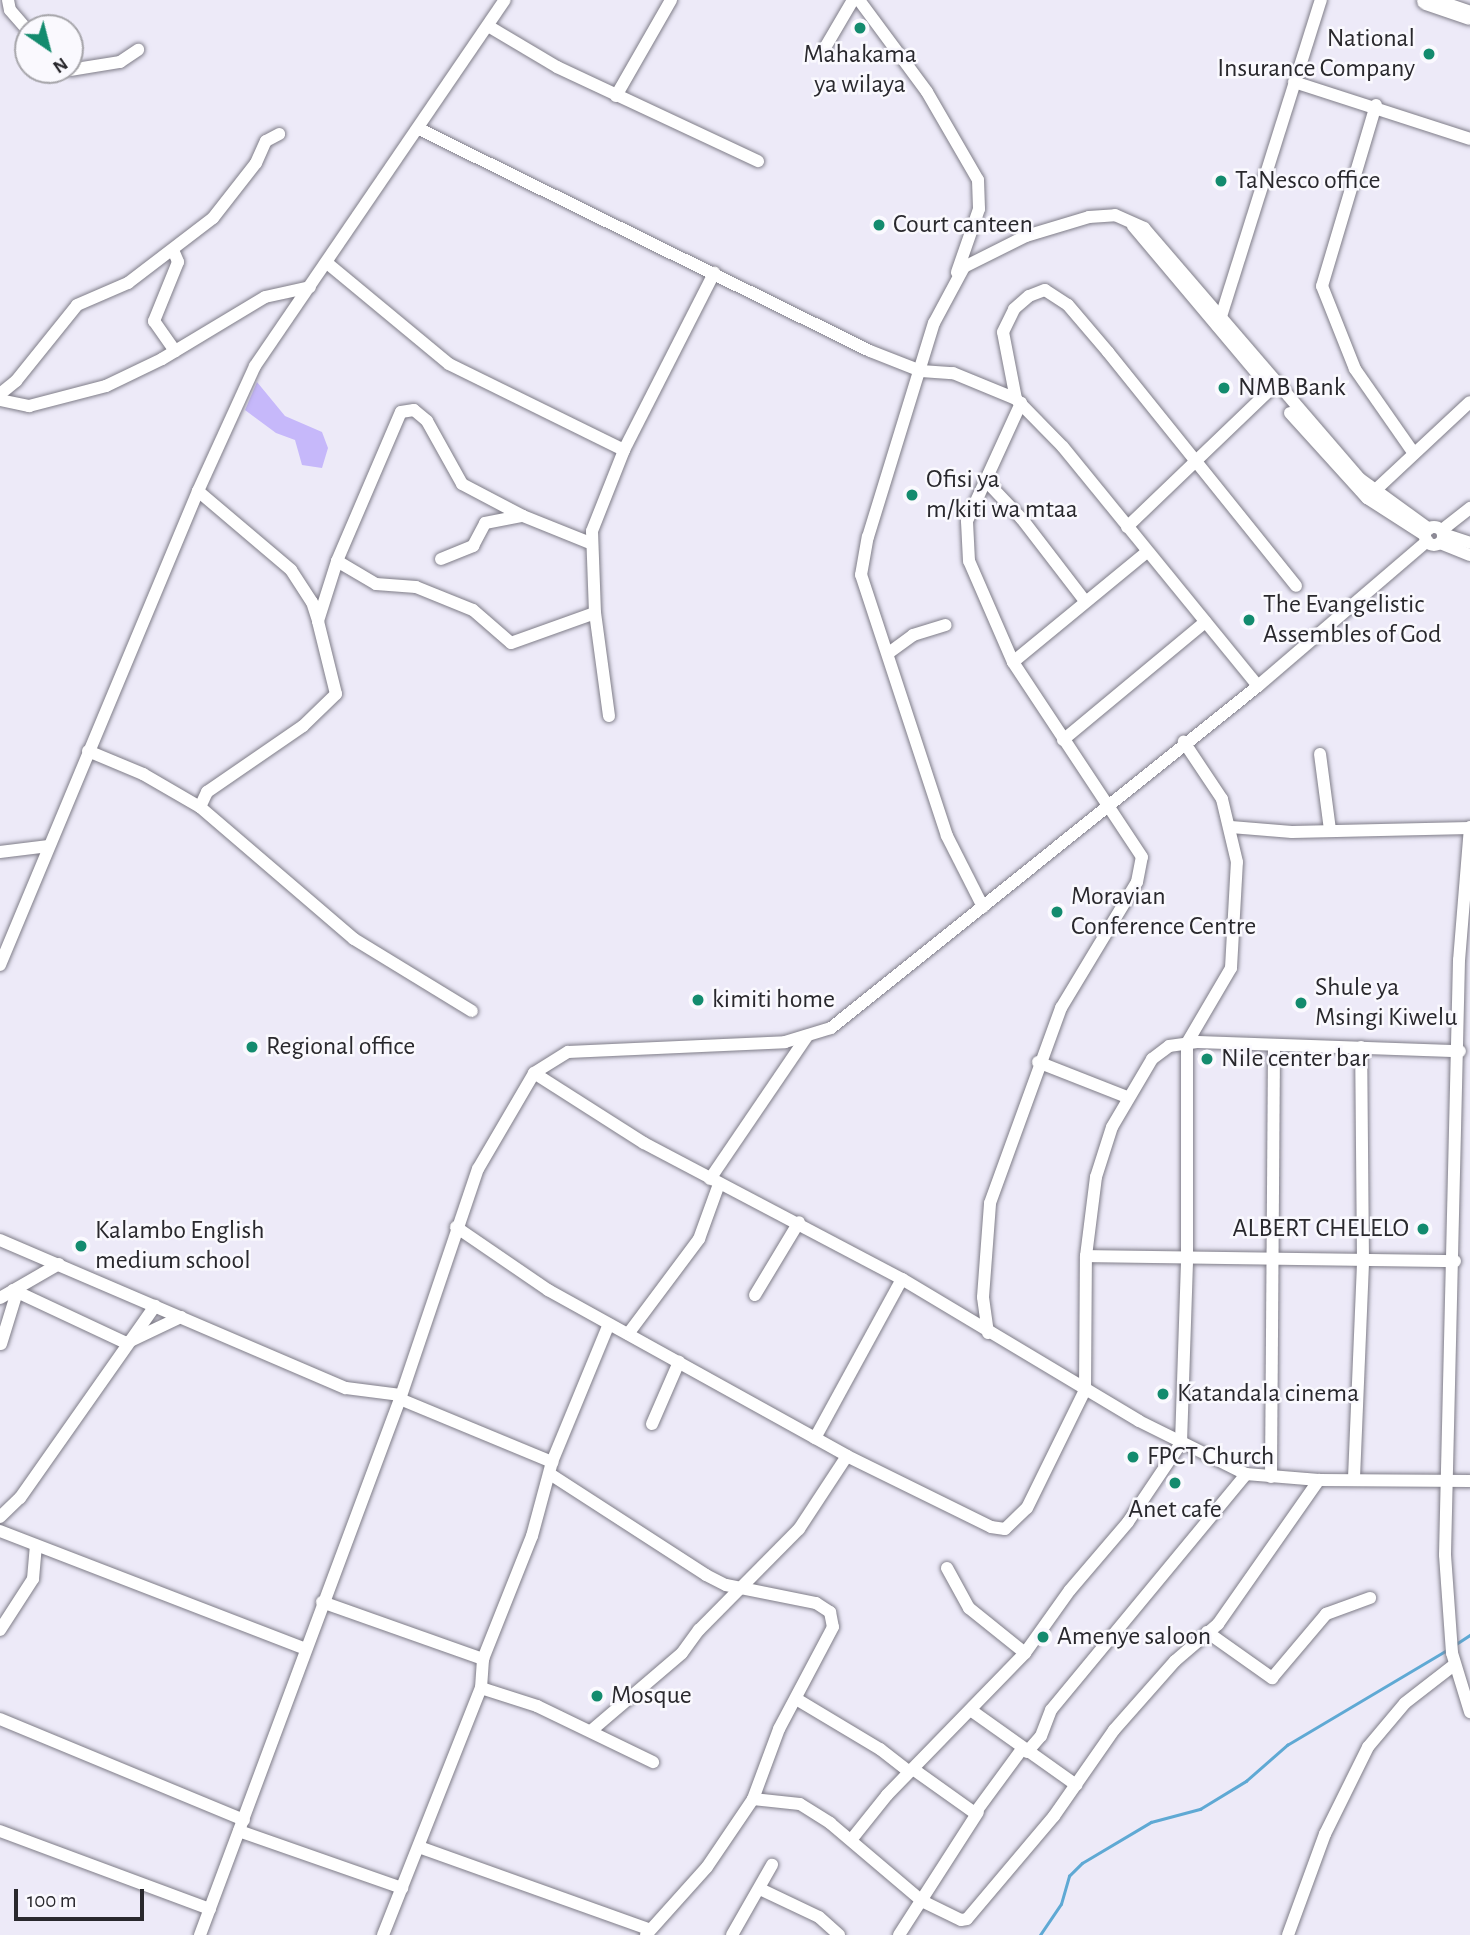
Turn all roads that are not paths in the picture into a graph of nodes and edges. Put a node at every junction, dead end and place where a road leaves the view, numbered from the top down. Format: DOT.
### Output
graph roads {
  1 [pos="505,0"];
  2 [pos="671,0"];
  3 [pos="853,0"];
  4 [pos="859,0"];
  5 [pos="1321,0"];
  6 [pos="1426,0"];
  7 [pos="1470,15"];
  8 [pos="488,26"];
  9 [pos="827,46"];
  10 [pos="138,50"];
  11 [pos="84,68"];
  12 [pos="1294,82"];
  13 [pos="616,96"];
  14 [pos="1376,105"];
  15 [pos="419,129"];
  16 [pos="279,134"];
  17 [pos="1470,139"];
  18 [pos="758,161"];
  19 [pos="173,250"];
  20 [pos="327,263"];
  21 [pos="714,273"];
  22 [pos="954,279"];
  23 [pos="310,287"];
  24 [pos="1219,324"];
  25 [pos="175,351"];
  26 [pos="921,371"];
  27 [pos="1274,387"];
  28 [pos="0,394"];
  29 [pos="0,400"];
  30 [pos="1019,401"];
  31 [pos="1470,402"];
  32 [pos="624,450"];
  33 [pos="1413,452"];
  34 [pos="1197,460"];
  35 [pos="987,482"];
  36 [pos="198,491"];
  37 [pos="1370,495"];
  38 [pos="1470,508"];
  39 [pos="523,516"];
  40 [pos="1127,527"];
  41 [pos="1435,535"];
  42 [pos="590,542"];
  43 [pos="1470,543"];
  44 [pos="1147,552"];
  45 [pos="1470,555"];
  46 [pos="441,559"];
  47 [pos="337,561"];
  48 [pos="1296,586"];
  49 [pos="1085,601"];
  50 [pos="595,613"];
  51 [pos="318,621"];
  52 [pos="1205,622"];
  53 [pos="946,625"];
  54 [pos="890,652"];
  55 [pos="1013,663"];
  56 [pos="1258,685"];
  57 [pos="609,716"];
  58 [pos="1063,740"];
  59 [pos="1184,742"];
  60 [pos="88,751"];
  61 [pos="1320,754"];
  62 [pos="1108,802"];
  63 [pos="200,807"];
  64 [pos="1231,827"];
  65 [pos="1470,828"];
  66 [pos="1330,830"];
  67 [pos="49,846"];
  68 [pos="0,852"];
  69 [pos="983,907"];
  70 [pos="1465,960"];
  71 [pos="0,965"];
  72 [pos="472,1011"];
  73 [pos="806,1038"];
  74 [pos="1187,1043"];
  75 [pos="1274,1045"];
  76 [pos="1361,1047"];
  77 [pos="1460,1051"];
  78 [pos="1038,1062"];
  79 [pos="534,1073"];
  80 [pos="1127,1097"];
  81 [pos="715,1181"];
  82 [pos="1456,1194"];
  83 [pos="1470,1194"];
  84 [pos="799,1223"];
  85 [pos="456,1227"];
  86 [pos="0,1240"];
  87 [pos="1086,1256"];
  88 [pos="1187,1258"];
  89 [pos="1273,1261"];
  90 [pos="1363,1261"];
  91 [pos="1455,1261"];
  92 [pos="59,1264"];
  93 [pos="902,1279"];
  94 [pos="8,1293"];
  95 [pos="755,1295"];
  96 [pos="155,1306"];
  97 [pos="181,1318"];
  98 [pos="609,1324"];
  99 [pos="988,1333"];
  100 [pos="628,1334"];
  101 [pos="126,1343"];
  102 [pos="1,1344"];
  103 [pos="679,1362"];
  104 [pos="1085,1390"];
  105 [pos="401,1397"];
  106 [pos="652,1424"];
  107 [pos="815,1438"];
  108 [pos="1181,1443"];
  109 [pos="847,1456"];
  110 [pos="551,1468"];
  111 [pos="1247,1474"];
  112 [pos="1271,1477"];
  113 [pos="1354,1478"];
  114 [pos="1319,1480"];
  115 [pos="1470,1481"];
  116 [pos="1448,1482"];
  117 [pos="2,1516"];
  118 [pos="4,1532"];
  119 [pos="36,1547"];
  120 [pos="947,1568"];
  121 [pos="743,1588"];
  122 [pos="1370,1598"];
  123 [pos="321,1602"];
  124 [pos="0,1630"];
  125 [pos="1207,1632"];
  126 [pos="304,1648"];
  127 [pos="1025,1653"];
  128 [pos="1452,1653"];
  129 [pos="483,1659"];
  130 [pos="481,1688"];
  131 [pos="798,1700"];
  132 [pos="972,1711"];
  133 [pos="1470,1712"];
  134 [pos="0,1719"];
  135 [pos="592,1730"];
  136 [pos="1024,1750"];
  137 [pos="653,1762"];
  138 [pos="911,1770"];
  139 [pos="1076,1785"];
  140 [pos="753,1798"];
  141 [pos="978,1812"];
  142 [pos="242,1826"];
  143 [pos="0,1831"];
  144 [pos="851,1840"];
  145 [pos="419,1847"];
  146 [pos="772,1865"];
  147 [pos="402,1888"];
  148 [pos="760,1889"];
  149 [pos="922,1900"];
  150 [pos="210,1909"];
  151 [pos="647,1932"];
  152 [pos="200,1935"];
  153 [pos="383,1935"];
  154 [pos="732,1935"];
  155 [pos="839,1935"];
  156 [pos="899,1935"];
  157 [pos="1289,1935"];
  1 -- 8 [label="street"];
  2 -- 13 [label="street"];
  3 -- 9 [label="street"];
  4 -- 22 [label="street"];
  5 -- 12 [label="street"];
  6 -- 7 [label="highway"];
  8 -- 13 [label="street"];
  8 -- 15 [label="street"];
  10 -- 11 [label="street"];
  12 -- 14 [label="street"];
  12 -- 24 [label="street"];
  13 -- 18 [label="street"];
  14 -- 17 [label="street"];
  14 -- 33 [label="street"];
  15 -- 20 [label="street"];
  15 -- 21 [label="street"];
  16 -- 19 [label="street"];
  19 -- 25 [label="street"];
  19 -- 28 [label="street"];
  20 -- 23 [label="street"];
  20 -- 32 [label="street"];
  21 -- 26 [label="street"];
  21 -- 32 [label="street"];
  22 -- 24 [label="street"];
  22 -- 26 [label="street"];
  23 -- 25 [label="street"];
  23 -- 36 [label="street"];
  24 -- 27 [label="street"];
  25 -- 29 [label="street"];
  26 -- 30 [label="street"];
  26 -- 54 [label="street"];
  27 -- 34 [label="street"];
  27 -- 37 [label="street"];
  30 -- 34 [label="street"];
  30 -- 35 [label="street"];
  30 -- 40 [label="street"];
  31 -- 33 [label="street"];
  32 -- 42 [label="street"];
  33 -- 37 [label="street"];
  34 -- 40 [label="street"];
  34 -- 48 [label="street"];
  35 -- 49 [label="street"];
  35 -- 55 [label="street"];
  36 -- 51 [label="street"];
  36 -- 60 [label="street"];
  37 -- 41 [label="street"];
  38 -- 41 [label="street"];
  39 -- 42 [label="street"];
  39 -- 46 [label="street"];
  39 -- 47 [label="street"];
  40 -- 44 [label="street"];
  41 -- 43 [label="street"];
  41 -- 45 [label="street"];
  41 -- 56 [label="street"];
  42 -- 50 [label="street"];
  44 -- 49 [label="street"];
  44 -- 52 [label="street"];
  47 -- 50 [label="street"];
  47 -- 51 [label="street"];
  49 -- 55 [label="street"];
  50 -- 57 [label="street"];
  51 -- 63 [label="street"];
  52 -- 56 [label="street"];
  52 -- 58 [label="street"];
  53 -- 54 [label="street"];
  54 -- 69 [label="street"];
  55 -- 58 [label="street"];
  56 -- 59 [label="street"];
  58 -- 62 [label="street"];
  59 -- 62 [label="street"];
  59 -- 64 [label="street"];
  60 -- 63 [label="street"];
  60 -- 67 [label="street"];
  61 -- 66 [label="street"];
  62 -- 69 [label="street"];
  62 -- 78 [label="street"];
  63 -- 72 [label="street"];
  64 -- 66 [label="street"];
  64 -- 74 [label="street"];
  65 -- 66 [label="street"];
  65 -- 70 [label="street"];
  67 -- 68 [label="street"];
  67 -- 71 [label="street"];
  69 -- 73 [label="street"];
  70 -- 77 [label="street"];
  73 -- 79 [label="street"];
  73 -- 81 [label="street"];
  74 -- 75 [label="street"];
  74 -- 80 [label="street"];
  74 -- 88 [label="street"];
  75 -- 76 [label="street"];
  75 -- 89 [label="street"];
  76 -- 77 [label="street"];
  76 -- 90 [label="street"];
  77 -- 82 [label="street"];
  78 -- 80 [label="street"];
  78 -- 99 [label="street"];
  79 -- 81 [label="street"];
  79 -- 85 [label="street"];
  80 -- 87 [label="street"];
  81 -- 84 [label="street"];
  81 -- 100 [label="street"];
  82 -- 83 [label="street"];
  82 -- 91 [label="street"];
  84 -- 93 [label="street"];
  84 -- 95 [label="street"];
  85 -- 98 [label="street"];
  85 -- 105 [label="street"];
  86 -- 92 [label="street"];
  87 -- 88 [label="street"];
  87 -- 104 [label="street"];
  88 -- 89 [label="street"];
  88 -- 108 [label="street"];
  89 -- 90 [label="street"];
  89 -- 112 [label="street"];
  90 -- 91 [label="street"];
  90 -- 113 [label="street"];
  91 -- 116 [label="street"];
  92 -- 94 [label="street"];
  92 -- 96 [label="street"];
  93 -- 99 [label="street"];
  93 -- 107 [label="street"];
  94 -- 101 [label="street"];
  94 -- 102 [label="street"];
  96 -- 97 [label="street"];
  96 -- 101 [label="street"];
  97 -- 101 [label="street"];
  97 -- 105 [label="street"];
  98 -- 100 [label="street"];
  98 -- 110 [label="street"];
  99 -- 104 [label="street"];
  100 -- 103 [label="street"];
  101 -- 117 [label="street"];
  103 -- 106 [label="street"];
  103 -- 107 [label="street"];
  104 -- 108 [label="street"];
  104 -- 109 [label="street"];
  105 -- 110 [label="street"];
  105 -- 123 [label="street"];
  107 -- 109 [label="street"];
  108 -- 111 [label="street"];
  108 -- 127 [label="street"];
  109 -- 121 [label="street"];
  110 -- 121 [label="street"];
  110 -- 129 [label="street"];
  111 -- 112 [label="street"];
  111 -- 136 [label="street"];
  112 -- 114 [label="street"];
  113 -- 114 [label="street"];
  113 -- 116 [label="street"];
  114 -- 125 [label="street"];
  115 -- 116 [label="street"];
  116 -- 128 [label="street"];
  117 -- 118 [label="street"];
  118 -- 119 [label="street"];
  119 -- 124 [label="street"];
  119 -- 126 [label="street"];
  120 -- 127 [label="street"];
  121 -- 131 [label="street"];
  121 -- 135 [label="street"];
  122 -- 125 [label="street"];
  123 -- 126 [label="street"];
  123 -- 129 [label="street"];
  125 -- 139 [label="street"];
  126 -- 142 [label="street"];
  127 -- 132 [label="street"];
  128 -- 133 [label="street"];
  128 -- 157 [label="street"];
  129 -- 130 [label="street"];
  130 -- 135 [label="street"];
  130 -- 145 [label="street"];
  131 -- 138 [label="street"];
  131 -- 140 [label="street"];
  132 -- 136 [label="street"];
  132 -- 138 [label="street"];
  134 -- 142 [label="street"];
  135 -- 137 [label="street"];
  136 -- 139 [label="street"];
  136 -- 141 [label="street"];
  138 -- 141 [label="street"];
  138 -- 144 [label="street"];
  139 -- 149 [label="street"];
  140 -- 144 [label="street"];
  140 -- 151 [label="street"];
  141 -- 149 [label="street"];
  142 -- 147 [label="street"];
  142 -- 150 [label="street"];
  143 -- 150 [label="street"];
  144 -- 149 [label="street"];
  145 -- 147 [label="street"];
  145 -- 151 [label="street"];
  146 -- 148 [label="street"];
  147 -- 153 [label="street"];
  148 -- 154 [label="street"];
  148 -- 155 [label="street"];
  149 -- 156 [label="street"];
  150 -- 152 [label="street"];
}
